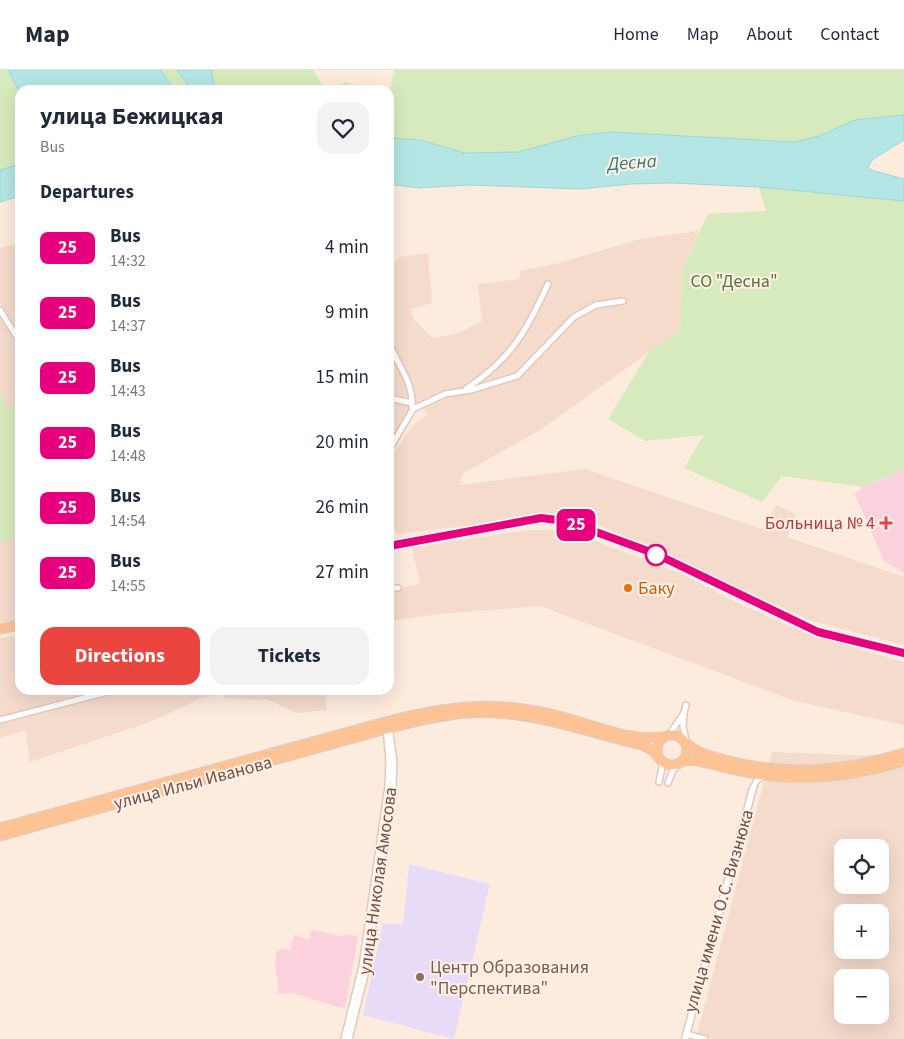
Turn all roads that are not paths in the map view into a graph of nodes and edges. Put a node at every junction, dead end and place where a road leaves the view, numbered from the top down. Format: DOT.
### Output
graph roads {
  1 [pos="548,284"];
  2 [pos="623,301"];
  3 [pos="0,310"];
  4 [pos="15,334"];
  5 [pos="394,357"];
  6 [pos="466,389"];
  7 [pos="394,400"];
  8 [pos="412,406"];
  9 [pos="394,440"];
  10 [pos="394,545"];
  11 [pos="394,588"];
  12 [pos="398,588"];
  13 [pos="15,626"];
  14 [pos="0,629"];
  15 [pos="904,653"];
  16 [pos="86,695"];
  17 [pos="686,704"];
  18 [pos="684,713"];
  19 [pos="0,720"];
  20 [pos="387,725"];
  21 [pos="666,736"];
  22 [pos="687,744"];
  23 [pos="904,753"];
  24 [pos="660,759"];
  25 [pos="683,761"];
  26 [pos="904,761"];
  27 [pos="746,772"];
  28 [pos="766,775"];
  29 [pos="659,782"];
  30 [pos="668,783"];
  31 [pos="753,788"];
  32 [pos="0,828"];
  33 [pos="0,836"];
  34 [pos="686,1036"];
  35 [pos="344,1039"];
  36 [pos="349,1039"];
  37 [pos="705,1039"];
  1 -- 6 [label="street"];
  2 -- 6 [label="street"];
  3 -- 4 [label="street"];
  5 -- 8 [label="street"];
  6 -- 8 [label="street"];
  7 -- 8 [label="street"];
  8 -- 9 [label="street"];
  10 -- 15 [label="main road"];
  11 -- 12 [label="street"];
  13 -- 14 [label="main road"];
  16 -- 19 [label="street"];
  17 -- 18 [label="street"];
  18 -- 21 [label="street"];
  18 -- 22 [label="street"];
  20 -- 21 [label="main road"];
  20 -- 24 [label="main road"];
  20 -- 32 [label="main road, улица Ильи Иванова"];
  20 -- 33 [label="main road, улица Ильи Иванова"];
  20 -- 35 [label="street, улица Николая Амосова"];
  20 -- 36 [label="street, улица Николая Амосова"];
  21 -- 22 [label="main road"];
  21 -- 24 [label="main road"];
  22 -- 23 [label="main road"];
  22 -- 25 [label="main road"];
  24 -- 25 [label="main road"];
  24 -- 29 [label="street"];
  25 -- 27 [label="main road"];
  25 -- 30 [label="street"];
  26 -- 28 [label="main road"];
  27 -- 28 [label="main road"];
  27 -- 31 [label="street"];
  28 -- 31 [label="street"];
  31 -- 34 [label="street, улица имени О.С. Визнюка"];
  34 -- 37 [label="street"];
}
